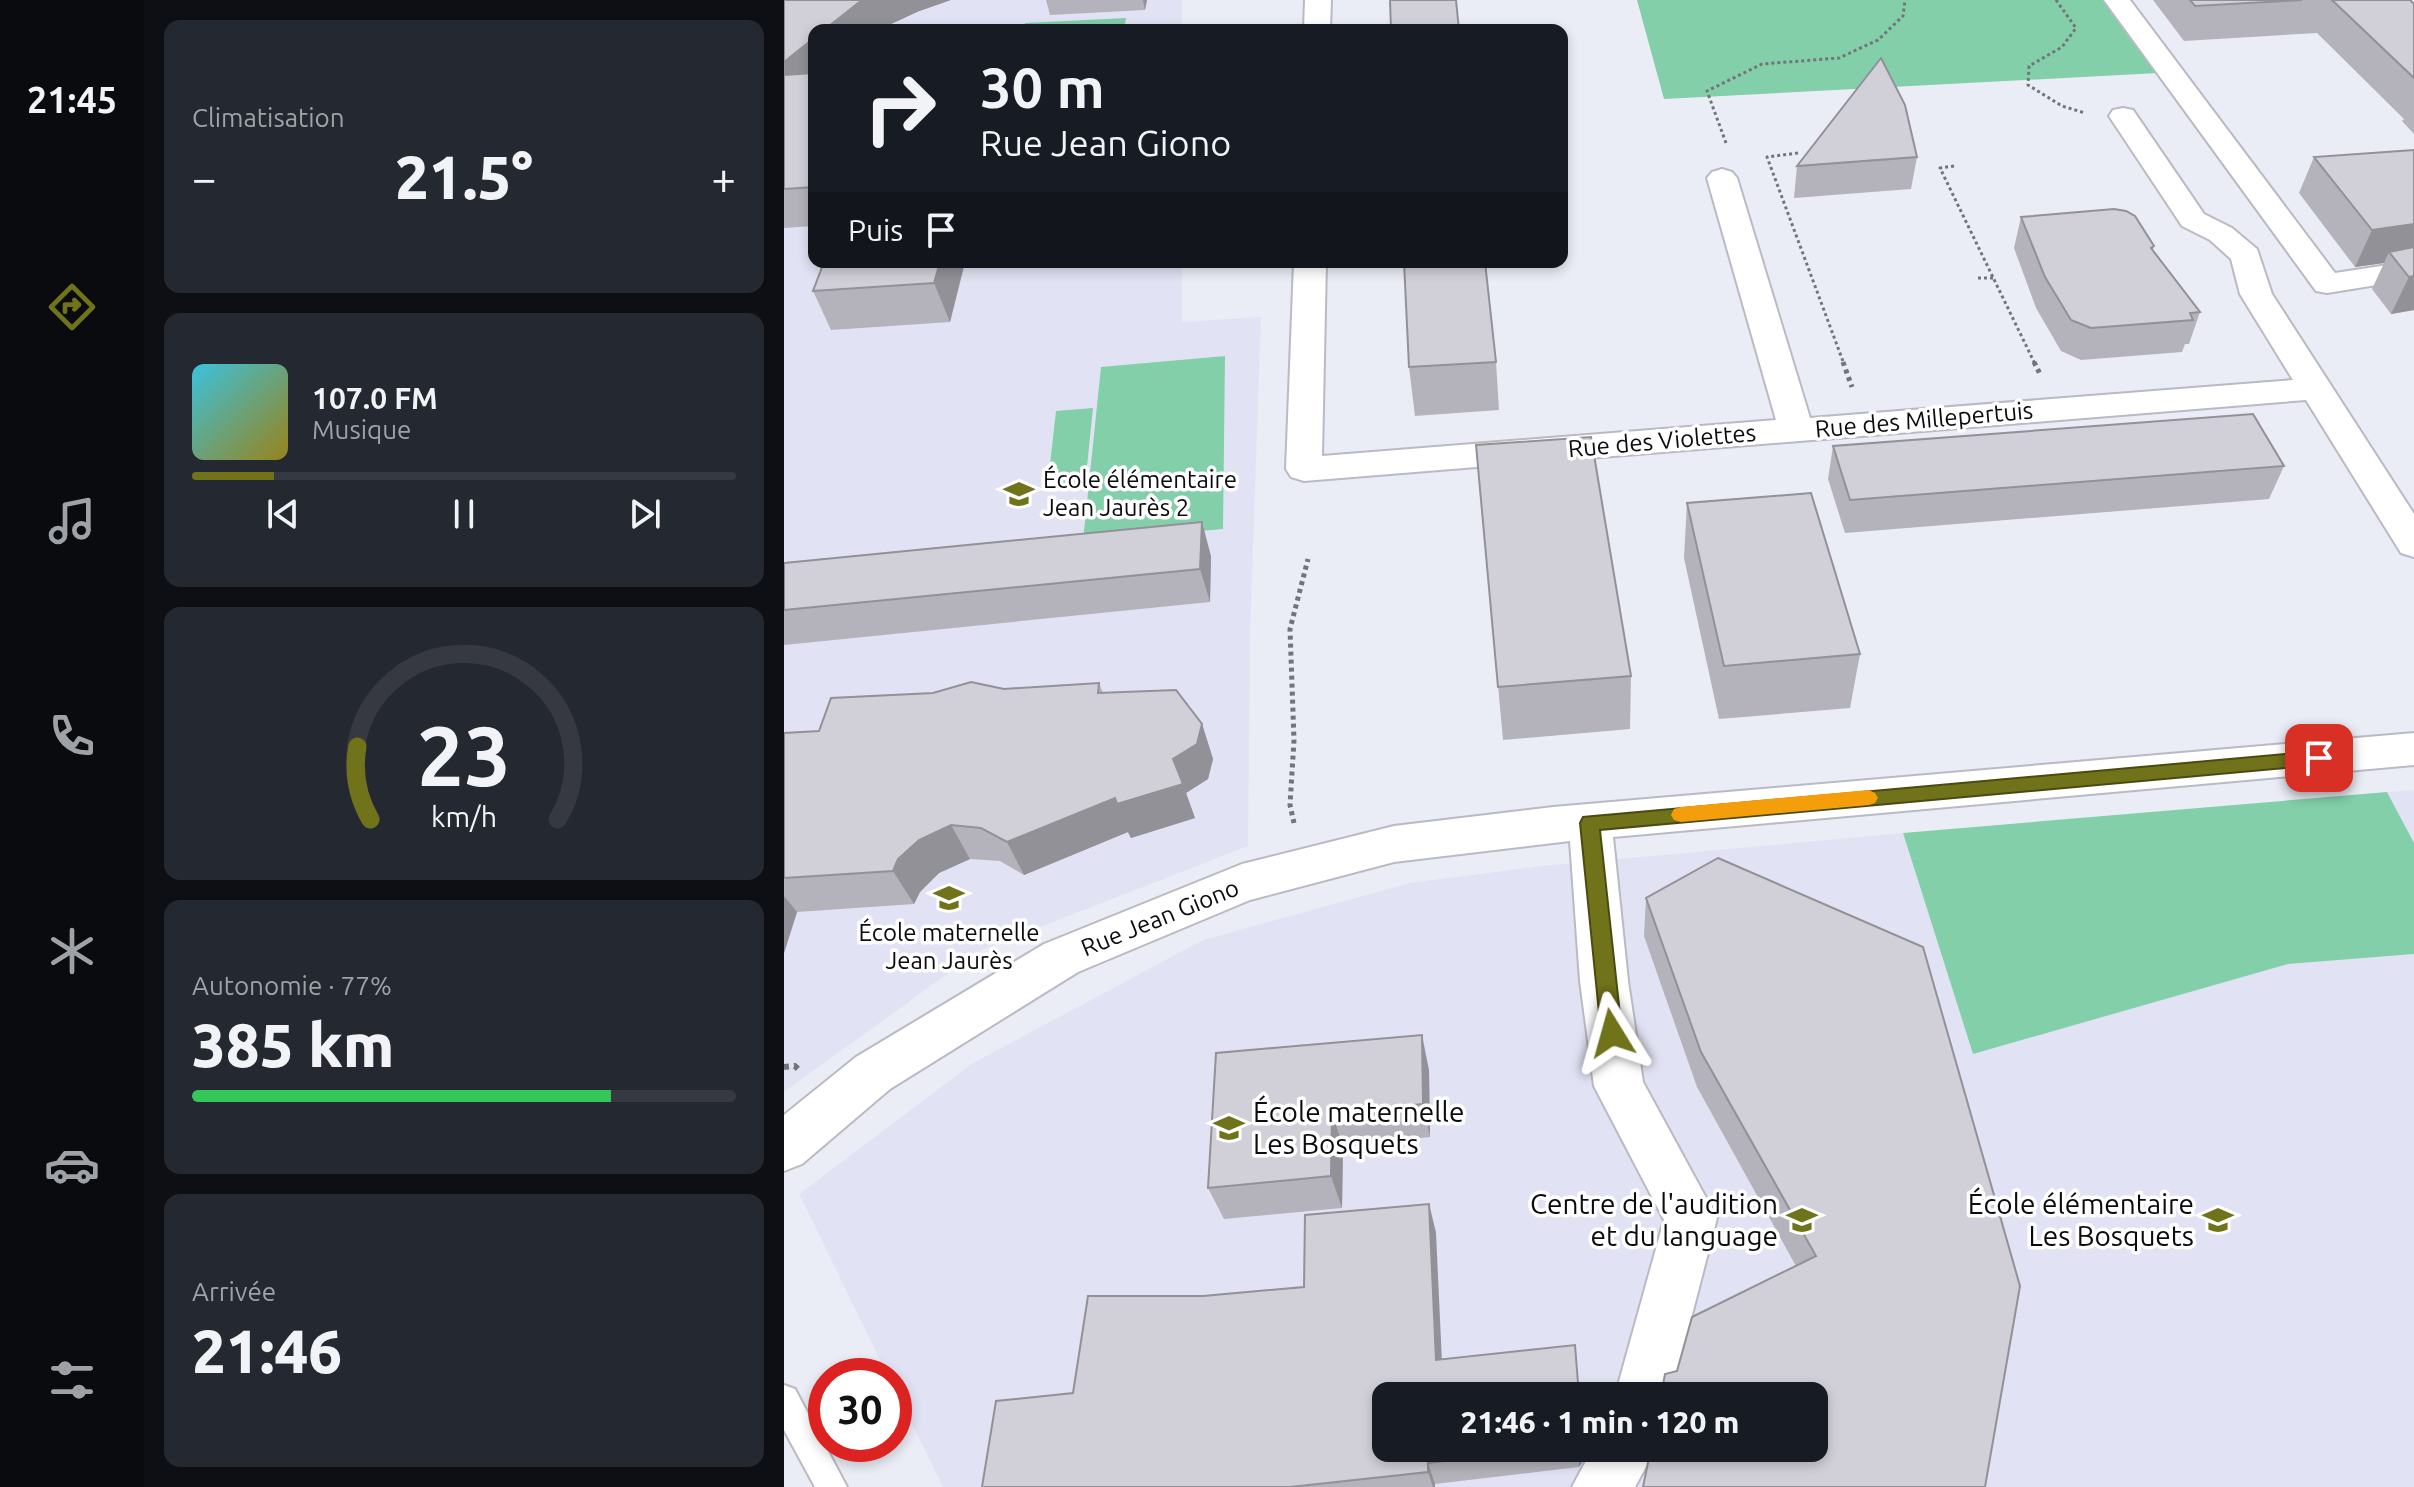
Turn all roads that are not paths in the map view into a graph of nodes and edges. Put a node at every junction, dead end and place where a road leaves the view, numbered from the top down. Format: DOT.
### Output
graph roads {
  1 [pos="1318,0"];
  2 [pos="2117,0"];
  3 [pos="1317,24"];
  4 [pos="2123,116"];
  5 [pos="1722,178"];
  6 [pos="1310,268"];
  7 [pos="2414,270"];
  8 [pos="2314,389"];
  9 [pos="1797,431"];
  10 [pos="2414,544"];
  11 [pos="2414,749"];
  12 [pos="1590,823"];
  13 [pos="784,1147"];
  14 [pos="1647,1382"];
  15 [pos="784,1400"];
  16 [pos="1618,1462"];
  17 [pos="832,1487"];
  18 [pos="1601,1487"];
  1 -- 3 [label="street"];
  2 -- 7 [label="street"];
  4 -- 8 [label="street"];
  5 -- 9 [label="street, Rue des Millepertuis"];
  6 -- 9 [label="street, Rue des Violettes"];
  8 -- 9 [label="street, Rue des Millepertuis"];
  8 -- 10 [label="street"];
  11 -- 12 [label="street, Rue Jean Giono"];
  12 -- 13 [label="street, Rue Jean Giono"];
  12 -- 14 [label="street"];
  15 -- 17 [label="lane"];
  16 -- 18 [label="street"];
}
